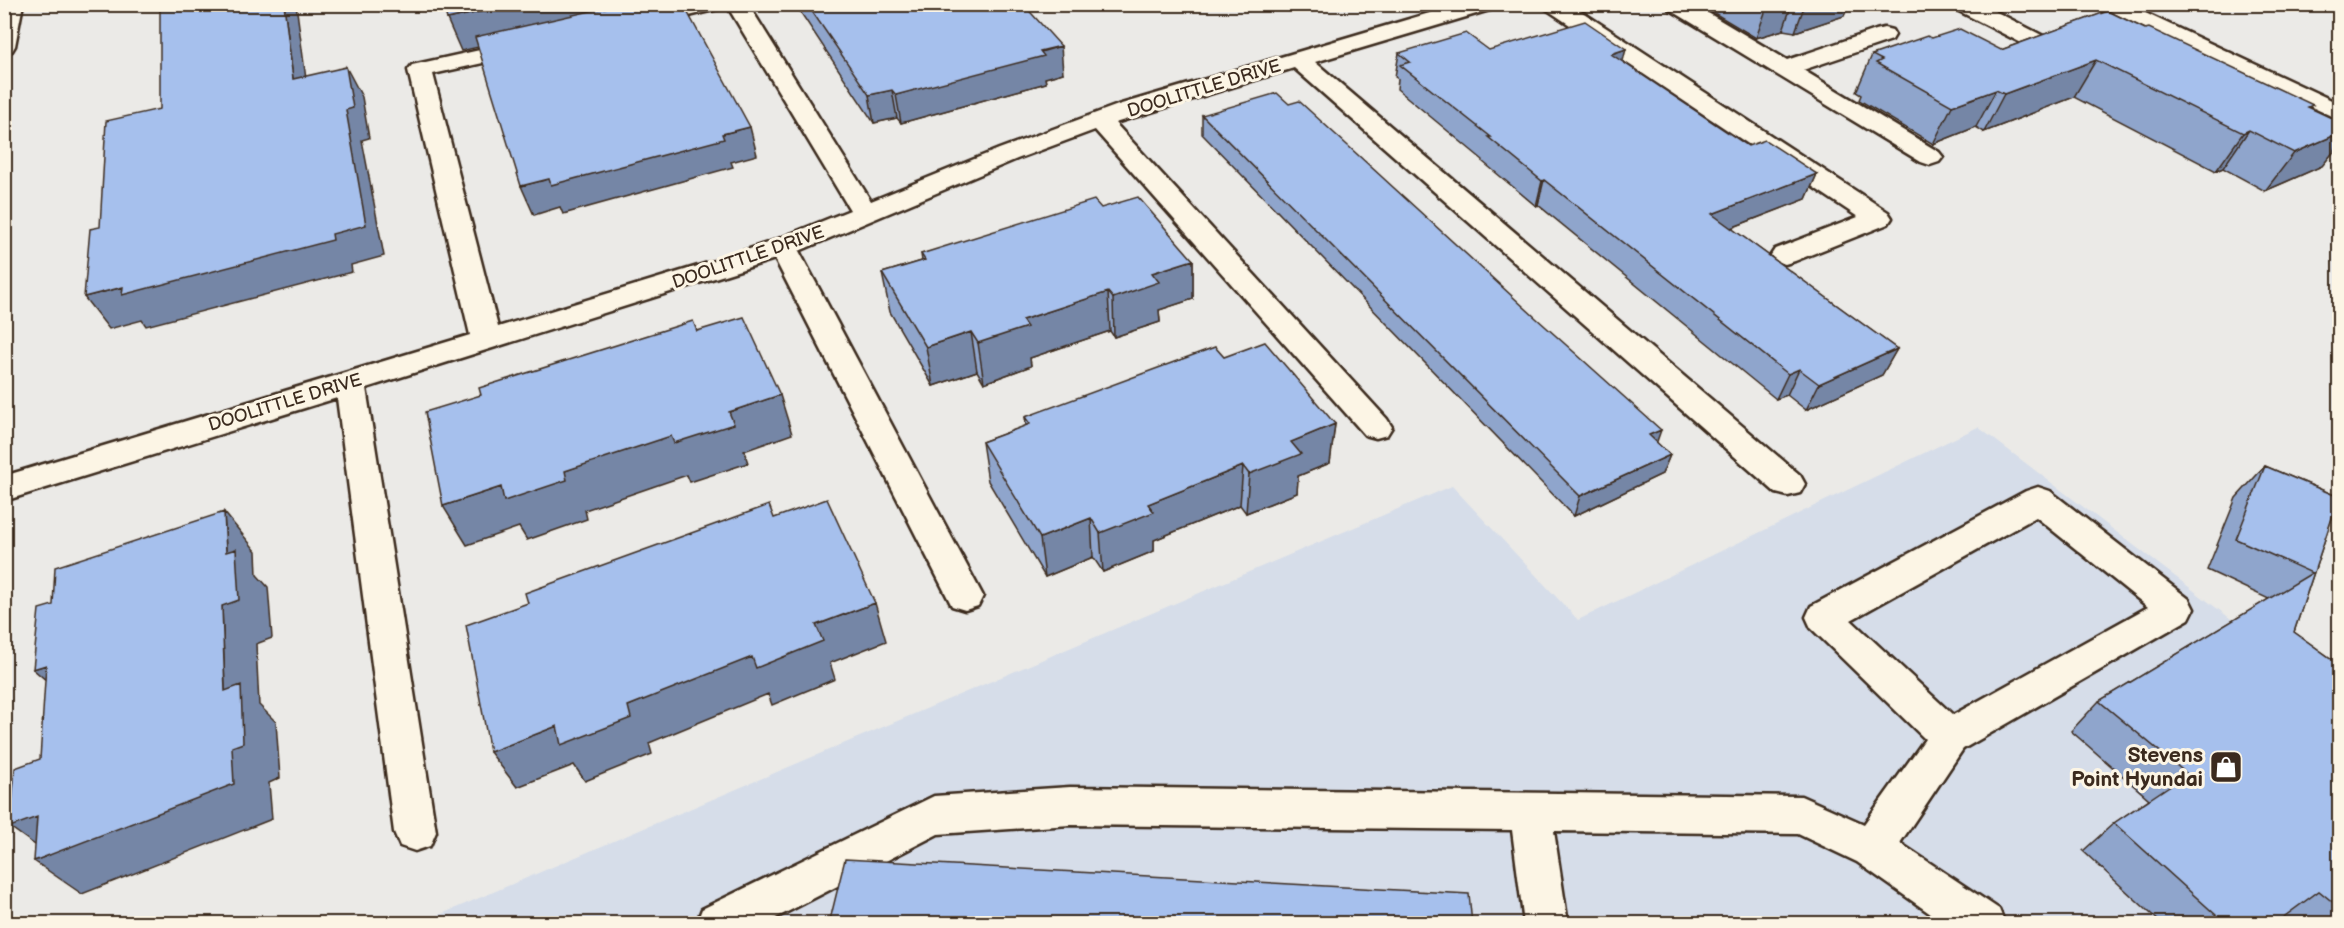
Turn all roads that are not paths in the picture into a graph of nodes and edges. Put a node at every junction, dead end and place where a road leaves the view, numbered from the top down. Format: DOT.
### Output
graph roads {
  1 [pos="12,4"];
  2 [pos="710,4"];
  3 [pos="737,4"];
  4 [pos="1485,4"];
  5 [pos="1554,4"];
  6 [pos="1677,4"];
  7 [pos="1963,4"];
  8 [pos="2107,4"];
  9 [pos="617,26"];
  10 [pos="1884,35"];
  11 [pos="548,41"];
  12 [pos="4,46"];
  13 [pos="2051,49"];
  14 [pos="1299,60"];
  15 [pos="1784,69"];
  16 [pos="2340,113"];
  17 [pos="1099,120"];
  18 [pos="1930,157"];
  19 [pos="866,213"];
  20 [pos="783,247"];
  21 [pos="1785,255"];
  22 [pos="486,340"];
  23 [pos="350,382"];
  24 [pos="1376,426"];
  25 [pos="1788,484"];
  26 [pos="4,489"];
  27 [pos="965,596"];
  28 [pos="1949,737"];
  29 [pos="1530,812"];
  30 [pos="415,832"];
  31 [pos="1872,848"];
  32 [pos="718,924"];
  33 [pos="1546,924"];
  34 [pos="1983,924"];
  1 -- 12 [label="street"];
  2 -- 9 [label="street"];
  3 -- 19 [label="street"];
  4 -- 14 [label="street, DOOLITTLE DRIVE"];
  5 -- 21 [label="street"];
  6 -- 15 [label="street"];
  7 -- 13 [label="street"];
  8 -- 16 [label="street"];
  10 -- 15 [label="street"];
  11 -- 22 [label="street"];
  14 -- 17 [label="street, DOOLITTLE DRIVE"];
  14 -- 25 [label="street"];
  15 -- 18 [label="street"];
  17 -- 19 [label="street, DOOLITTLE DRIVE"];
  17 -- 24 [label="street"];
  19 -- 20 [label="street, DOOLITTLE DRIVE"];
  20 -- 22 [label="street, DOOLITTLE DRIVE"];
  20 -- 27 [label="street"];
  22 -- 23 [label="street, DOOLITTLE DRIVE"];
  23 -- 26 [label="street, DOOLITTLE DRIVE"];
  23 -- 30 [label="street"];
  28 -- 28 [label="street"];
  28 -- 31 [label="street"];
  29 -- 31 [label="street"];
  29 -- 32 [label="street"];
  29 -- 33 [label="street"];
  31 -- 34 [label="street"];
}
